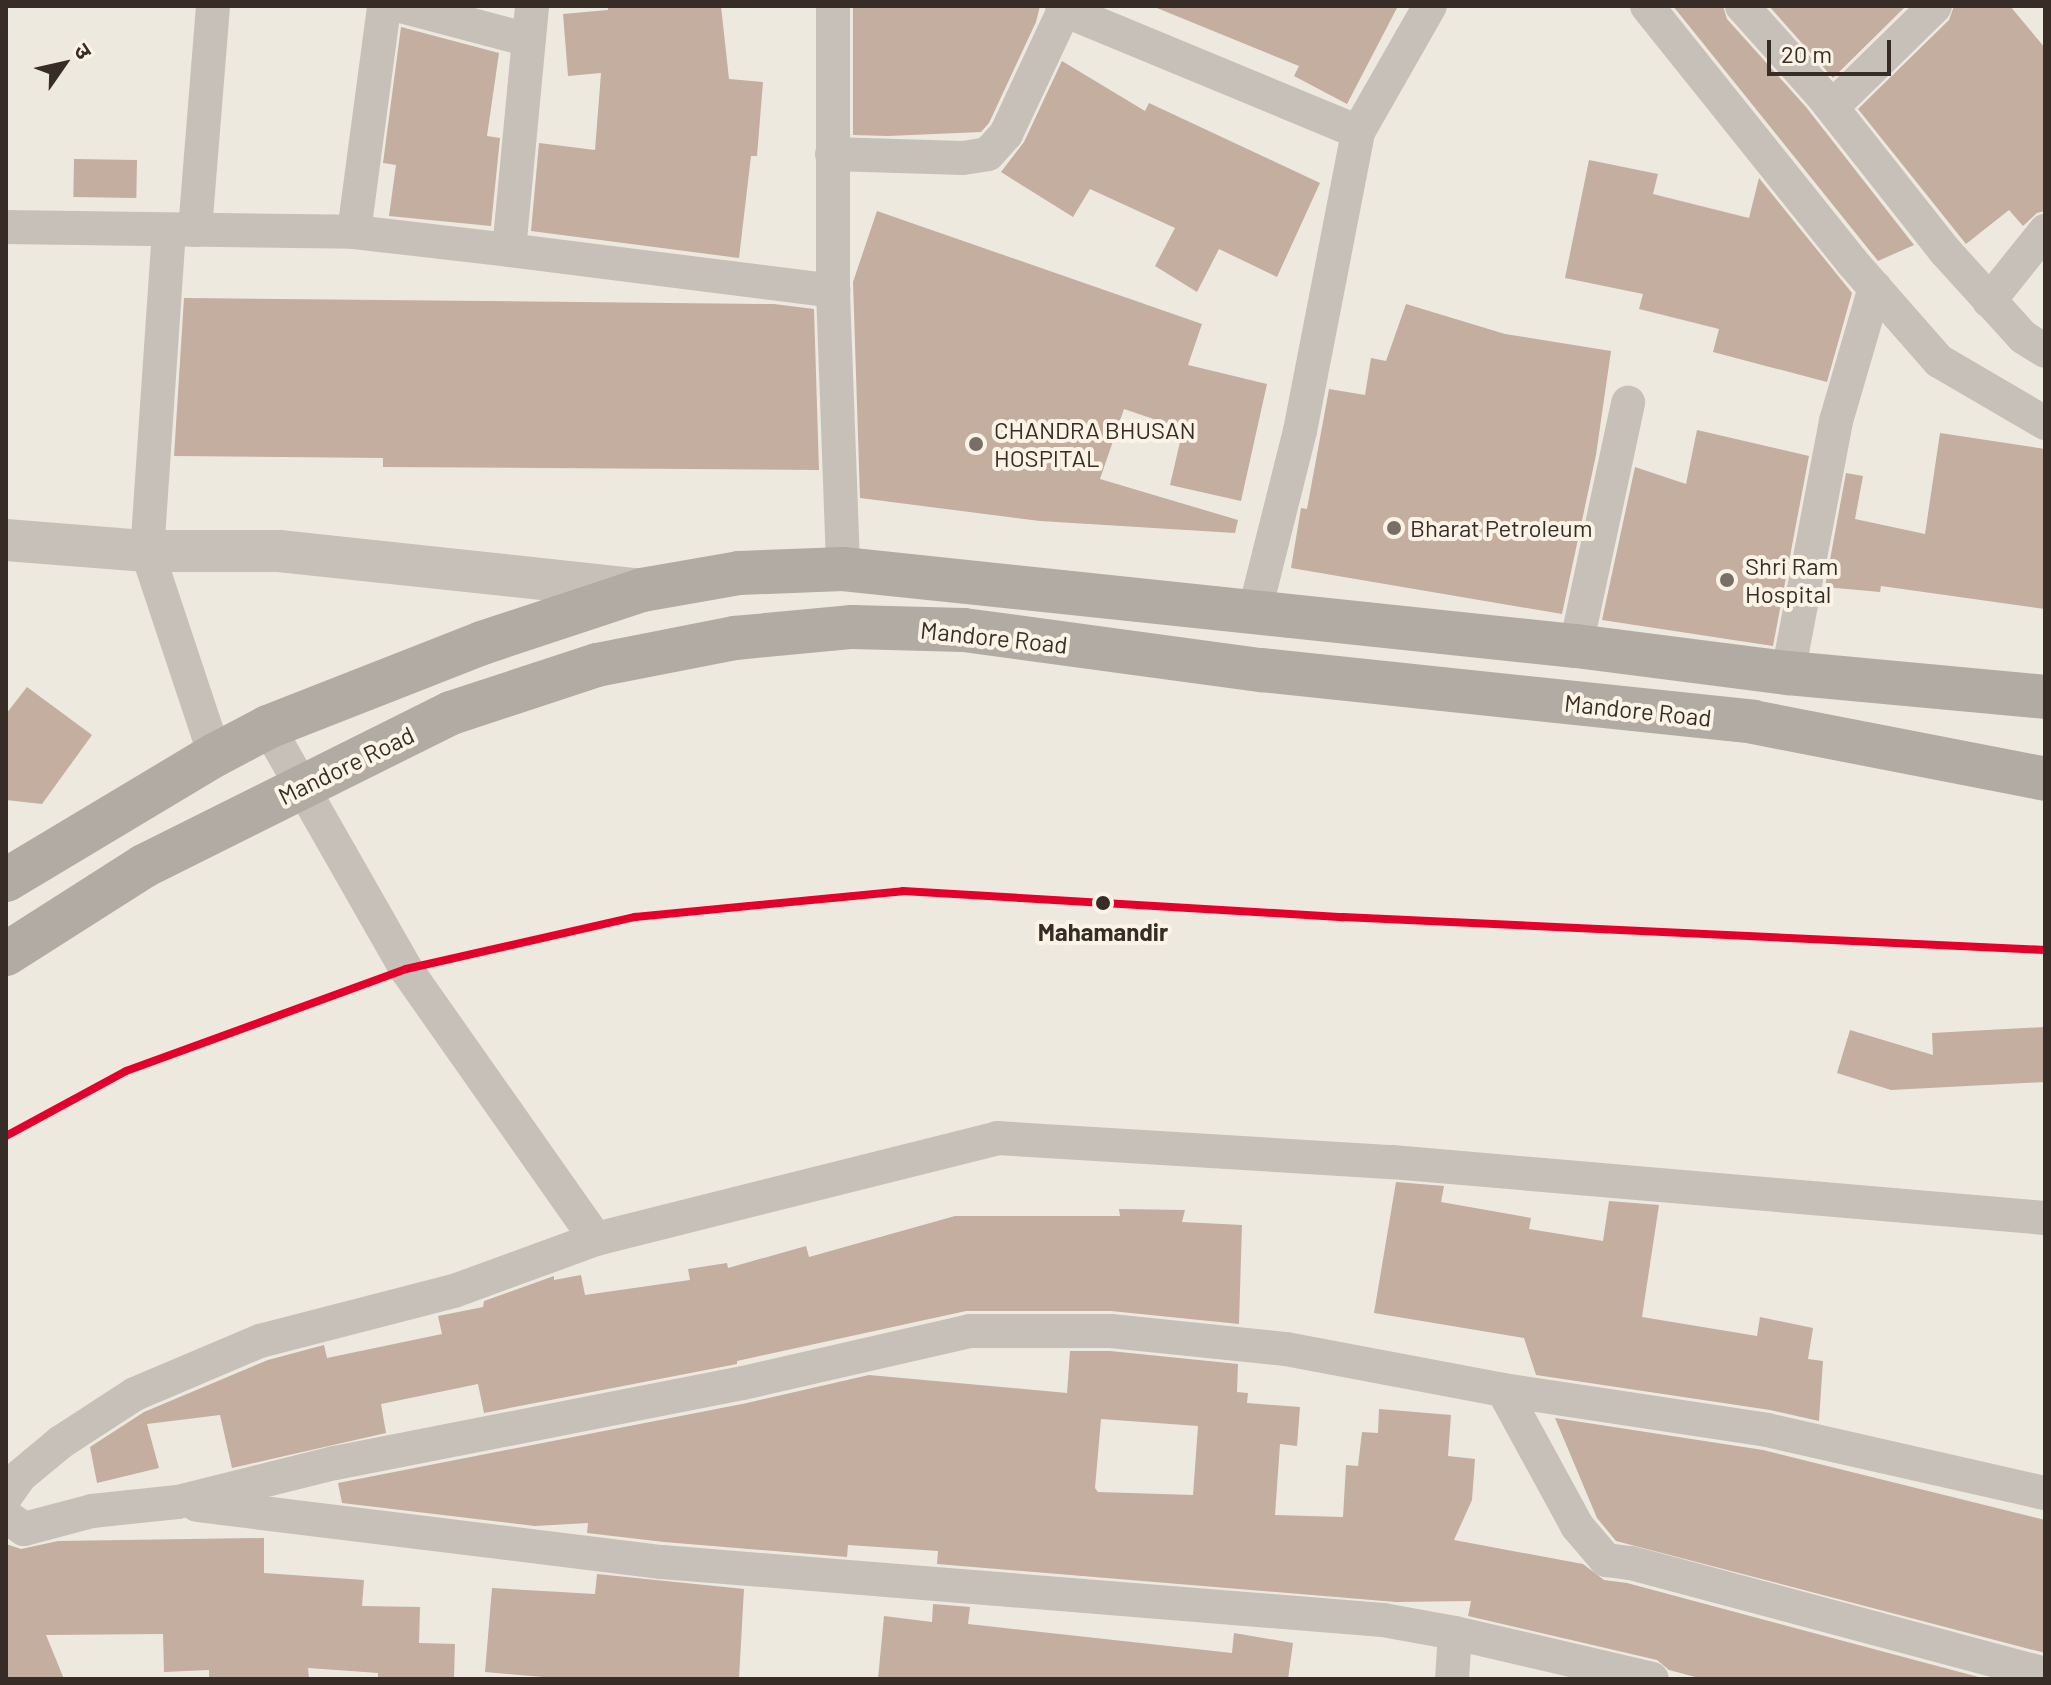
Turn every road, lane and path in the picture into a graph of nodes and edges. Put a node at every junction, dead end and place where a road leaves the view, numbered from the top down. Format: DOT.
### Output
graph roads {
  1 [pos="213,6"];
  2 [pos="384,6"];
  3 [pos="401,6"];
  4 [pos="532,6"];
  5 [pos="833,6"];
  6 [pos="1430,6"];
  7 [pos="1647,6"];
  8 [pos="1742,6"];
  9 [pos="1935,6"];
  10 [pos="1063,8"];
  11 [pos="529,40"];
  12 [pos="1832,107"];
  13 [pos="1358,132"];
  14 [pos="832,154"];
  15 [pos="6,227"];
  16 [pos="182,230"];
  17 [pos="2045,231"];
  18 [pos="354,232"];
  19 [pos="509,250"];
  20 [pos="1875,288"];
  21 [pos="833,291"];
  22 [pos="1989,301"];
  23 [pos="2045,351"];
  24 [pos="1628,403"];
  25 [pos="2045,423"];
  26 [pos="6,540"];
  27 [pos="147,551"];
  28 [pos="843,569"];
  29 [pos="642,590"];
  30 [pos="1254,614"];
  31 [pos="1576,646"];
  32 [pos="1788,673"];
  33 [pos="2045,697"];
  34 [pos="268,727"];
  35 [pos="215,755"];
  36 [pos="2045,779"];
  37 [pos="303,786"];
  38 [pos="6,880"];
  39 [pos="6,954"];
  40 [pos="2045,1218"];
  41 [pos="596,1239"];
  42 [pos="1503,1390"];
  43 [pos="2045,1493"];
  44 [pos="6,1496"];
  45 [pos="178,1502"];
  46 [pos="6,1516"];
  47 [pos="1455,1633"];
  48 [pos="2045,1674"];
  49 [pos="1452,1679"];
  50 [pos="1652,1679"];
  1 -- 16 [label="street"];
  2 -- 18 [label="street"];
  3 -- 11 [label="street"];
  4 -- 11 [label="street"];
  5 -- 14 [label="street"];
  6 -- 13 [label="street"];
  7 -- 20 [label="street"];
  8 -- 12 [label="street"];
  9 -- 12 [label="street"];
  10 -- 13 [label="street"];
  10 -- 14 [label="street"];
  11 -- 19 [label="street"];
  12 -- 22 [label="street"];
  13 -- 30 [label="street"];
  14 -- 21 [label="street"];
  15 -- 16 [label="street"];
  16 -- 18 [label="street"];
  16 -- 27 [label="street"];
  17 -- 22 [label="street"];
  18 -- 19 [label="street"];
  19 -- 21 [label="street"];
  20 -- 25 [label="street"];
  20 -- 32 [label="street"];
  21 -- 28 [label="street"];
  22 -- 23 [label="street"];
  24 -- 31 [label="street"];
  26 -- 27 [label="street"];
  27 -- 29 [label="street"];
  27 -- 35 [label="street"];
  28 -- 29 [label="highway"];
  28 -- 30 [label="highway"];
  29 -- 34 [label="highway"];
  30 -- 31 [label="highway"];
  31 -- 32 [label="highway"];
  32 -- 33 [label="highway"];
  34 -- 35 [label="highway"];
  34 -- 37 [label="street"];
  35 -- 38 [label="highway"];
  36 -- 37 [label="highway, Mandore Road"];
  37 -- 39 [label="highway, Mandore Road"];
  37 -- 41 [label="street"];
  40 -- 41 [label="street"];
  41 -- 44 [label="street"];
  42 -- 43 [label="street"];
  42 -- 45 [label="street"];
  42 -- 48 [label="street"];
  45 -- 46 [label="street"];
  45 -- 47 [label="street"];
  47 -- 49 [label="street"];
  47 -- 50 [label="street"];
}
